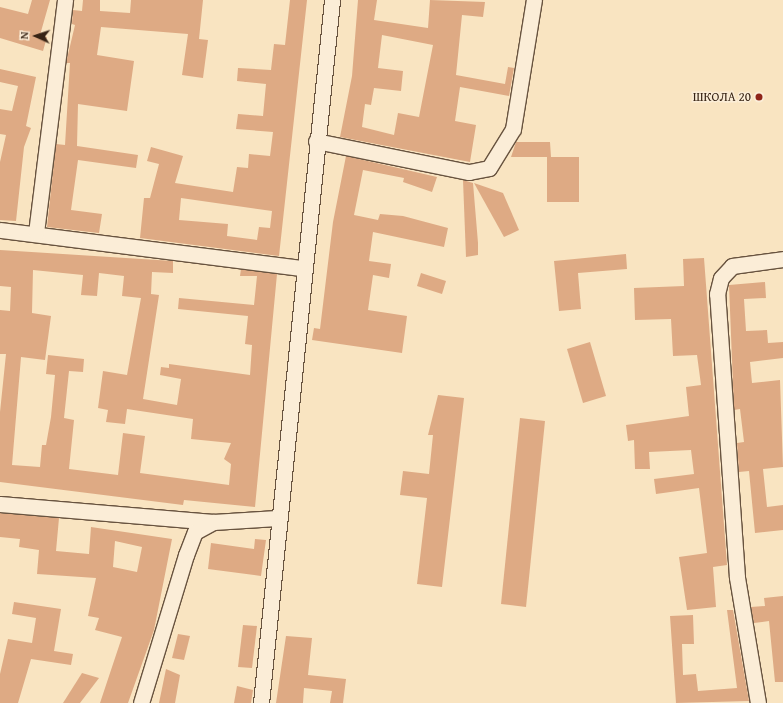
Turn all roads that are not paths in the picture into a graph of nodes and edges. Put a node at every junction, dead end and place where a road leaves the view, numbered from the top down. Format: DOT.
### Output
graph roads {
  1 [pos="65,0"];
  2 [pos="332,0"];
  3 [pos="534,0"];
  4 [pos="316,141"];
  5 [pos="0,230"];
  6 [pos="36,233"];
  7 [pos="783,259"];
  8 [pos="302,268"];
  9 [pos="0,504"];
  10 [pos="277,518"];
  11 [pos="213,522"];
  12 [pos="141,703"];
  13 [pos="260,703"];
  14 [pos="758,703"];
  1 -- 6 [label="street"];
  2 -- 4 [label="street"];
  3 -- 4 [label="street"];
  4 -- 8 [label="street"];
  5 -- 6 [label="street"];
  6 -- 8 [label="street"];
  7 -- 14 [label="street"];
  8 -- 10 [label="street"];
  9 -- 11 [label="street"];
  10 -- 11 [label="street"];
  10 -- 13 [label="street"];
  11 -- 12 [label="street"];
}
